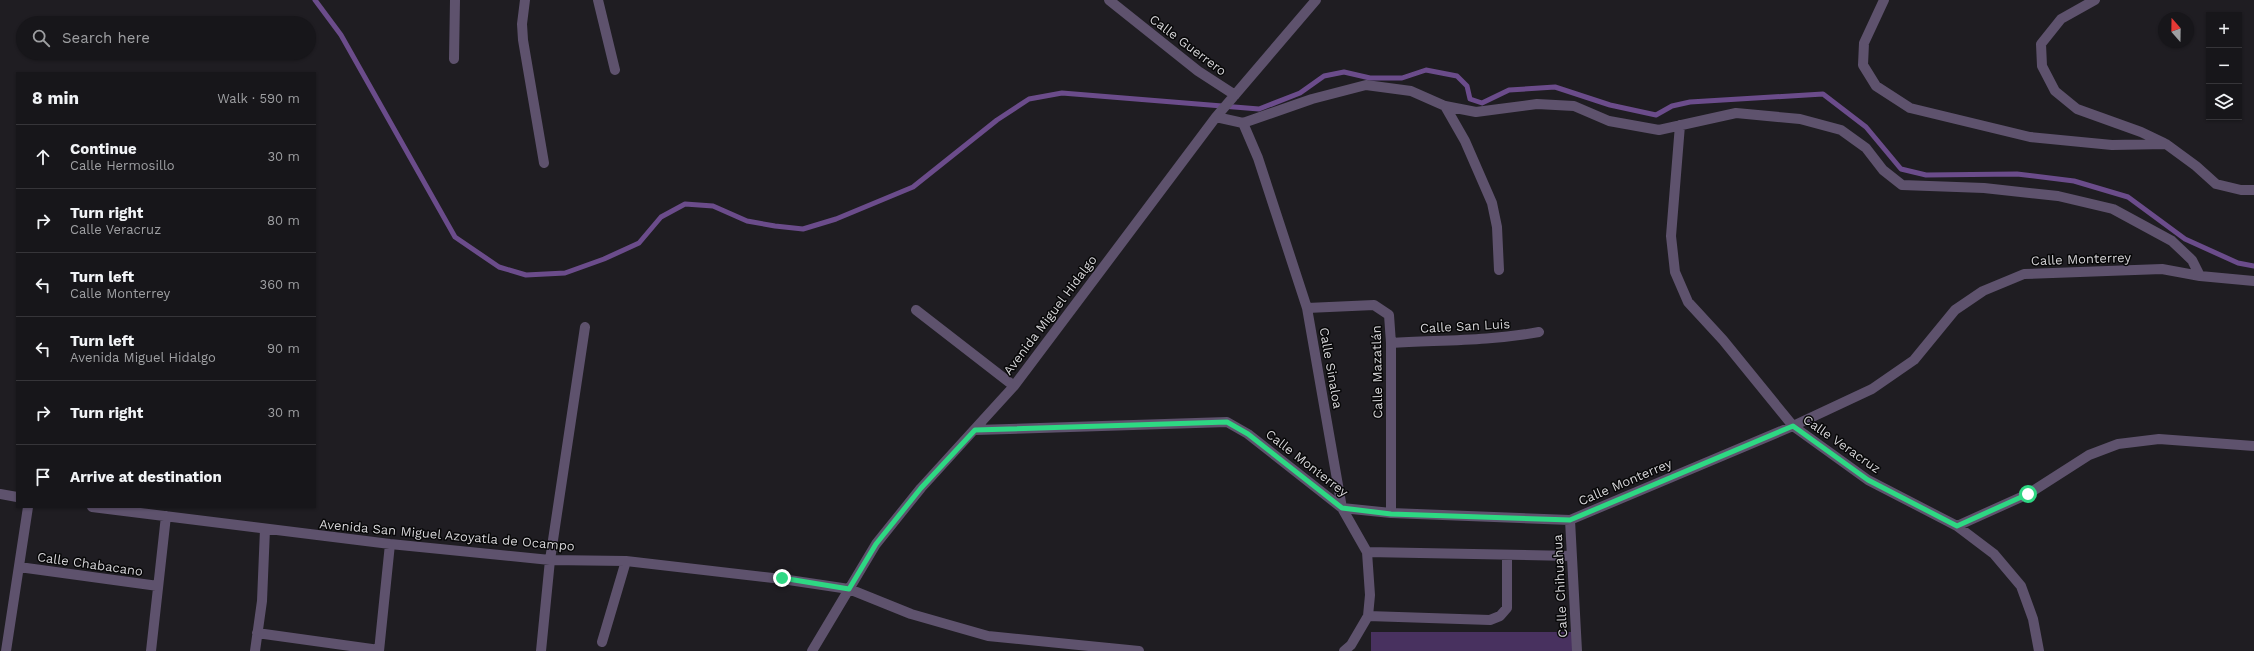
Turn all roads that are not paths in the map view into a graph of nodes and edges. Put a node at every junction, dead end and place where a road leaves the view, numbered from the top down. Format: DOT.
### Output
graph roads {
  1 [pos="455,0"];
  2 [pos="525,0"];
  3 [pos="598,0"];
  4 [pos="1109,0"];
  5 [pos="1316,0"];
  6 [pos="1884,0"];
  7 [pos="2095,0"];
  8 [pos="454,59"];
  9 [pos="615,70"];
  10 [pos="1235,95"];
  11 [pos="1445,106"];
  12 [pos="1216,117"];
  13 [pos="1243,123"];
  14 [pos="1680,125"];
  15 [pos="2166,144"];
  16 [pos="544,163"];
  17 [pos="2254,190"];
  18 [pos="1499,270"];
  19 [pos="2200,276"];
  20 [pos="2254,281"];
  21 [pos="1307,308"];
  22 [pos="916,310"];
  23 [pos="585,327"];
  24 [pos="1539,332"];
  25 [pos="1391,344"];
  26 [pos="1014,386"];
  27 [pos="1793,426"];
  28 [pos="975,430"];
  29 [pos="2254,446"];
  30 [pos="0,494"];
  31 [pos="16,497"];
  32 [pos="28,508"];
  33 [pos="100,508"];
  34 [pos="1342,508"];
  35 [pos="1391,514"];
  36 [pos="166,516"];
  37 [pos="1570,520"];
  38 [pos="1957,526"];
  39 [pos="265,530"];
  40 [pos="390,544"];
  41 [pos="1367,552"];
  42 [pos="1507,555"];
  43 [pos="1572,556"];
  44 [pos="550,560"];
  45 [pos="626,561"];
  46 [pos="19,567"];
  47 [pos="158,586"];
  48 [pos="849,589"];
  49 [pos="1368,616"];
  50 [pos="257,633"];
  51 [pos="602,642"];
  52 [pos="1350,647"];
  53 [pos="379,650"];
  54 [pos="6,651"];
  55 [pos="150,651"];
  56 [pos="255,651"];
  57 [pos="541,651"];
  58 [pos="812,651"];
  59 [pos="1139,651"];
  60 [pos="1577,651"];
  61 [pos="2039,651"];
  1 -- 8 [label="street"];
  2 -- 16 [label="street"];
  3 -- 9 [label="street"];
  4 -- 10 [label="street, Calle Guerrero"];
  5 -- 10 [label="street, Avenida Miguel Hidalgo"];
  6 -- 15 [label="street"];
  7 -- 15 [label="street"];
  10 -- 12 [label="street, Avenida Miguel Hidalgo"];
  11 -- 13 [label="street"];
  11 -- 14 [label="street"];
  11 -- 18 [label="street"];
  12 -- 13 [label="street"];
  12 -- 26 [label="street, Avenida Miguel Hidalgo"];
  13 -- 21 [label="street, Calle Sinaloa"];
  14 -- 19 [label="street"];
  14 -- 27 [label="street, Calle Veracruz"];
  15 -- 17 [label="street"];
  19 -- 20 [label="street, Calle Monterrey"];
  19 -- 27 [label="street, Calle Monterrey"];
  21 -- 25 [label="street, Calle Mazatlán"];
  21 -- 34 [label="street, Calle Sinaloa"];
  22 -- 26 [label="street"];
  23 -- 44 [label="street"];
  24 -- 25 [label="street, Calle San Luis"];
  25 -- 35 [label="street, Calle Mazatlán"];
  26 -- 28 [label="street, Avenida Miguel Hidalgo"];
  27 -- 37 [label="street, Calle Monterrey"];
  27 -- 38 [label="street, Calle Veracruz"];
  28 -- 34 [label="street, Calle Monterrey"];
  28 -- 48 [label="street, Avenida Miguel Hidalgo"];
  29 -- 38 [label="street"];
  30 -- 31 [label="street"];
  32 -- 46 [label="street"];
  33 -- 36 [label="street, Avenida San Miguel Azoyatla de Ocampo"];
  34 -- 35 [label="street, Calle Monterrey"];
  34 -- 41 [label="street, Calle Sinaloa"];
  35 -- 37 [label="street, Calle Monterrey"];
  36 -- 39 [label="street, Avenida San Miguel Azoyatla de Ocampo"];
  36 -- 47 [label="street"];
  37 -- 43 [label="street, Calle Chihuahua"];
  38 -- 61 [label="street, Calle Veracruz"];
  39 -- 40 [label="street, Avenida San Miguel Azoyatla de Ocampo"];
  39 -- 50 [label="street"];
  40 -- 44 [label="street, Avenida San Miguel Azoyatla de Ocampo"];
  40 -- 53 [label="street"];
  41 -- 42 [label="street"];
  41 -- 49 [label="street, Calle Sinaloa"];
  42 -- 43 [label="street"];
  42 -- 49 [label="street"];
  43 -- 60 [label="street, Calle Chihuahua"];
  44 -- 45 [label="street, Avenida San Miguel Azoyatla de Ocampo"];
  44 -- 57 [label="street"];
  45 -- 48 [label="street, Avenida San Miguel Azoyatla de Ocampo"];
  45 -- 51 [label="street"];
  46 -- 47 [label="street, Calle Chabacano"];
  46 -- 54 [label="street"];
  47 -- 55 [label="street"];
  48 -- 58 [label="street, Avenida Miguel Hidalgo"];
  48 -- 59 [label="street, Avenida San Miguel Azoyatla de Ocampo"];
  49 -- 52 [label="street, Calle Sinaloa"];
  50 -- 53 [label="street"];
  50 -- 56 [label="street"];
}
